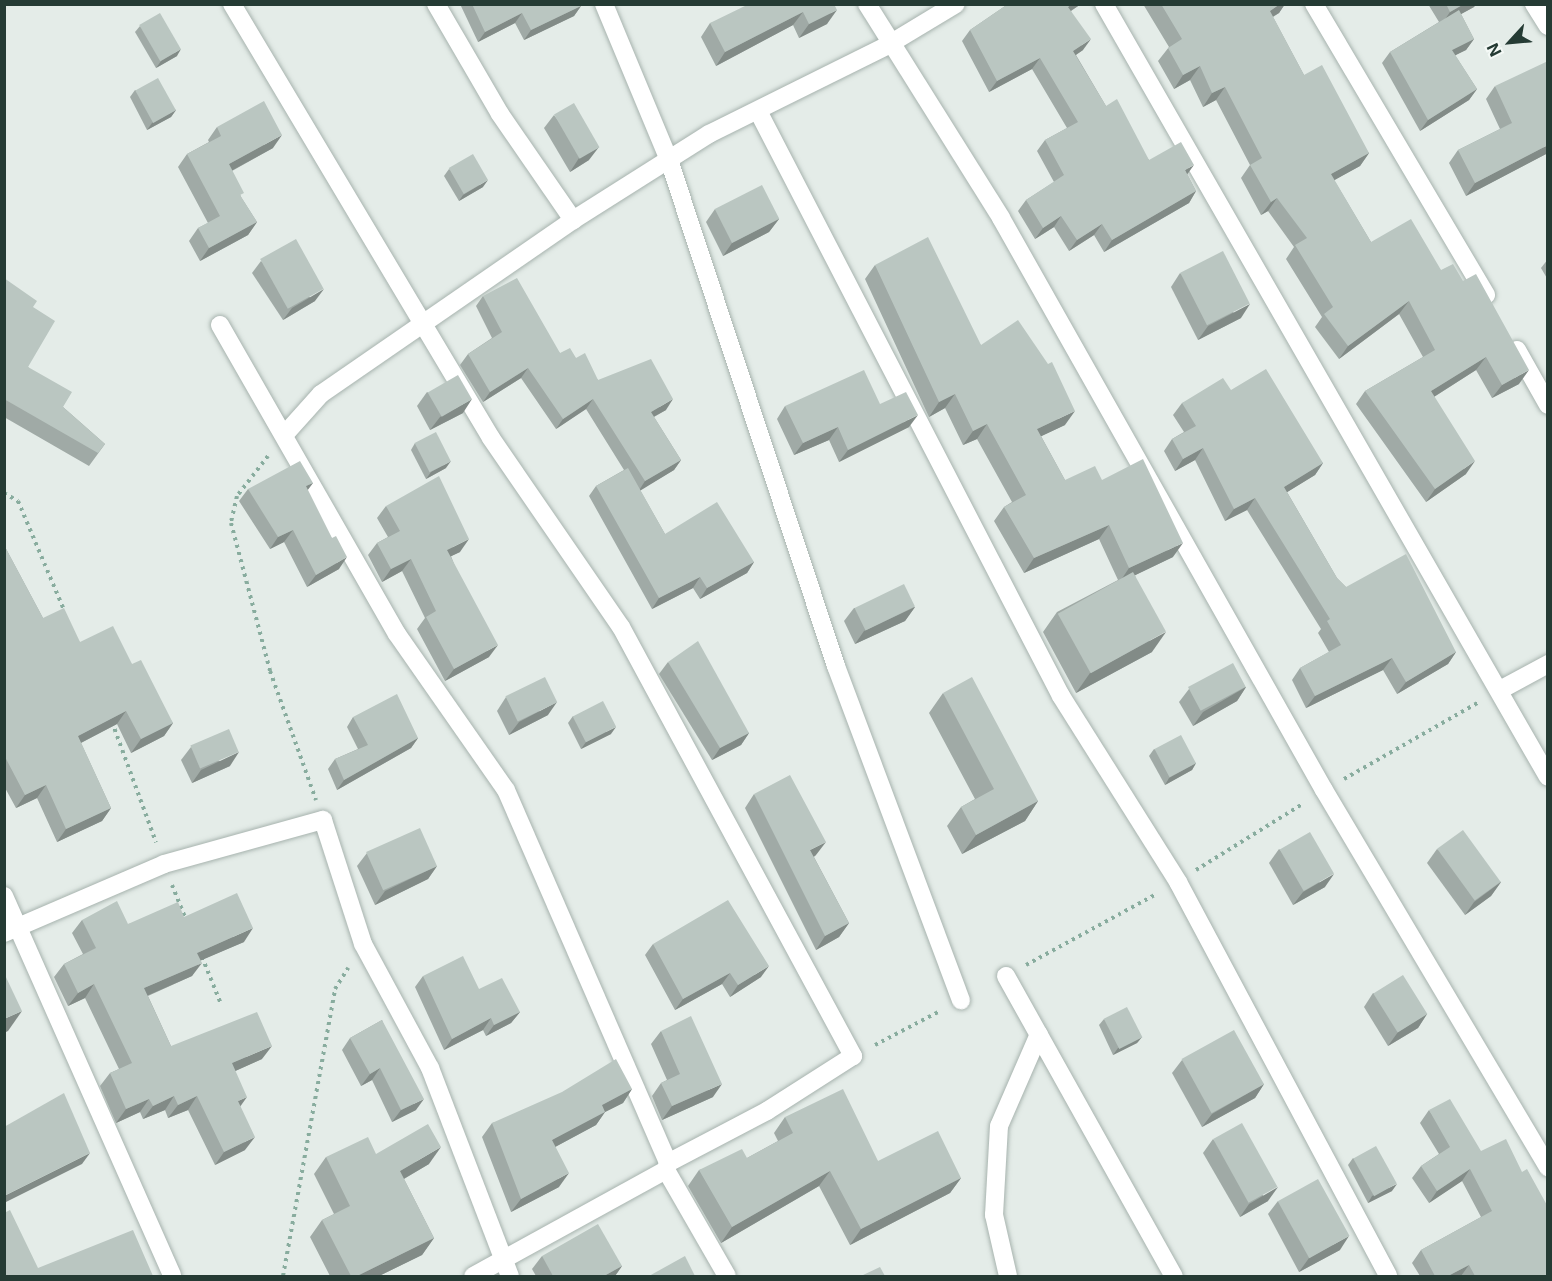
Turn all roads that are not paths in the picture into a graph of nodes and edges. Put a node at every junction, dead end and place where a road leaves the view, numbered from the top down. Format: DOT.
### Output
graph roads {
  1 [pos="232,4"];
  2 [pos="436,4"];
  3 [pos="604,4"];
  4 [pos="867,4"];
  5 [pos="956,4"];
  6 [pos="1104,4"];
  7 [pos="1314,4"];
  8 [pos="1534,4"];
  9 [pos="1548,26"];
  10 [pos="888,45"];
  11 [pos="758,111"];
  12 [pos="669,160"];
  13 [pos="573,220"];
  14 [pos="1494,309"];
  15 [pos="422,322"];
  16 [pos="220,325"];
  17 [pos="1504,328"];
  18 [pos="1548,405"];
  19 [pos="286,433"];
  20 [pos="1548,664"];
  21 [pos="1500,690"];
  22 [pos="1548,777"];
  23 [pos="4,896"];
  24 [pos="12,930"];
  25 [pos="1006,976"];
  26 [pos="961,1000"];
  27 [pos="1039,1034"];
  28 [pos="667,1167"];
  29 [pos="1548,1168"];
  30 [pos="506,1268"];
  31 [pos="172,1276"];
  32 [pos="473,1276"];
  33 [pos="727,1276"];
  34 [pos="1008,1276"];
  35 [pos="1174,1276"];
  36 [pos="1388,1276"];
  1 -- 15 [label="street"];
  2 -- 13 [label="street"];
  3 -- 12 [label="street"];
  4 -- 10 [label="street"];
  5 -- 10 [label="street"];
  6 -- 21 [label="street"];
  7 -- 14 [label="street"];
  8 -- 9 [label="street"];
  10 -- 11 [label="street"];
  10 -- 29 [label="street"];
  11 -- 12 [label="street"];
  11 -- 36 [label="street"];
  12 -- 13 [label="street"];
  12 -- 26 [label="street"];
  13 -- 15 [label="street"];
  15 -- 19 [label="street"];
  15 -- 28 [label="street"];
  16 -- 19 [label="street"];
  17 -- 18 [label="street"];
  19 -- 28 [label="street"];
  20 -- 21 [label="street"];
  21 -- 22 [label="street"];
  23 -- 24 [label="street"];
  24 -- 30 [label="street"];
  24 -- 31 [label="street"];
  25 -- 27 [label="street"];
  27 -- 34 [label="street"];
  27 -- 35 [label="street"];
  28 -- 30 [label="street"];
  28 -- 33 [label="street"];
  30 -- 32 [label="street"];
}
